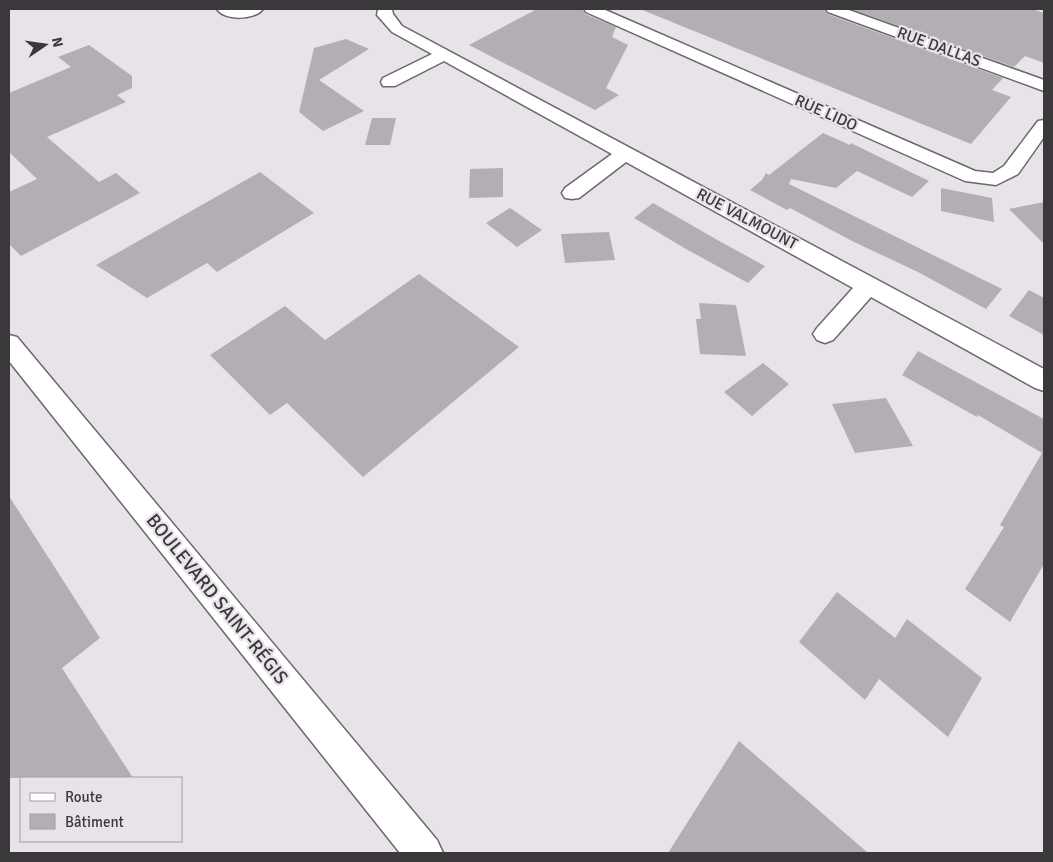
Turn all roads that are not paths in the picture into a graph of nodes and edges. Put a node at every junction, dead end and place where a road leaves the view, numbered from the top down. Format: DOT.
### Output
graph roads {
  1 [pos="224,9"];
  2 [pos="256,9"];
  3 [pos="385,9"];
  4 [pos="591,9"];
  5 [pos="833,9"];
  6 [pos="443,55"];
  7 [pos="389,82"];
  8 [pos="1044,86"];
  9 [pos="1044,125"];
  10 [pos="625,153"];
  11 [pos="572,193"];
  12 [pos="869,285"];
  13 [pos="825,334"];
  14 [pos="9,344"];
  15 [pos="1044,381"];
  16 [pos="424,853"];
  1 -- 2 [label="street"];
  3 -- 6 [label="street, RUE VALMOUNT"];
  4 -- 9 [label="street, RUE LIDO"];
  5 -- 8 [label="street, RUE DALLAS"];
  6 -- 7 [label="street"];
  6 -- 10 [label="street, RUE VALMOUNT"];
  10 -- 11 [label="street"];
  10 -- 12 [label="street, RUE VALMOUNT"];
  12 -- 13 [label="street"];
  12 -- 15 [label="street, RUE VALMOUNT"];
  14 -- 16 [label="street, BOULEVARD SAINT-RÉGIS"];
}
